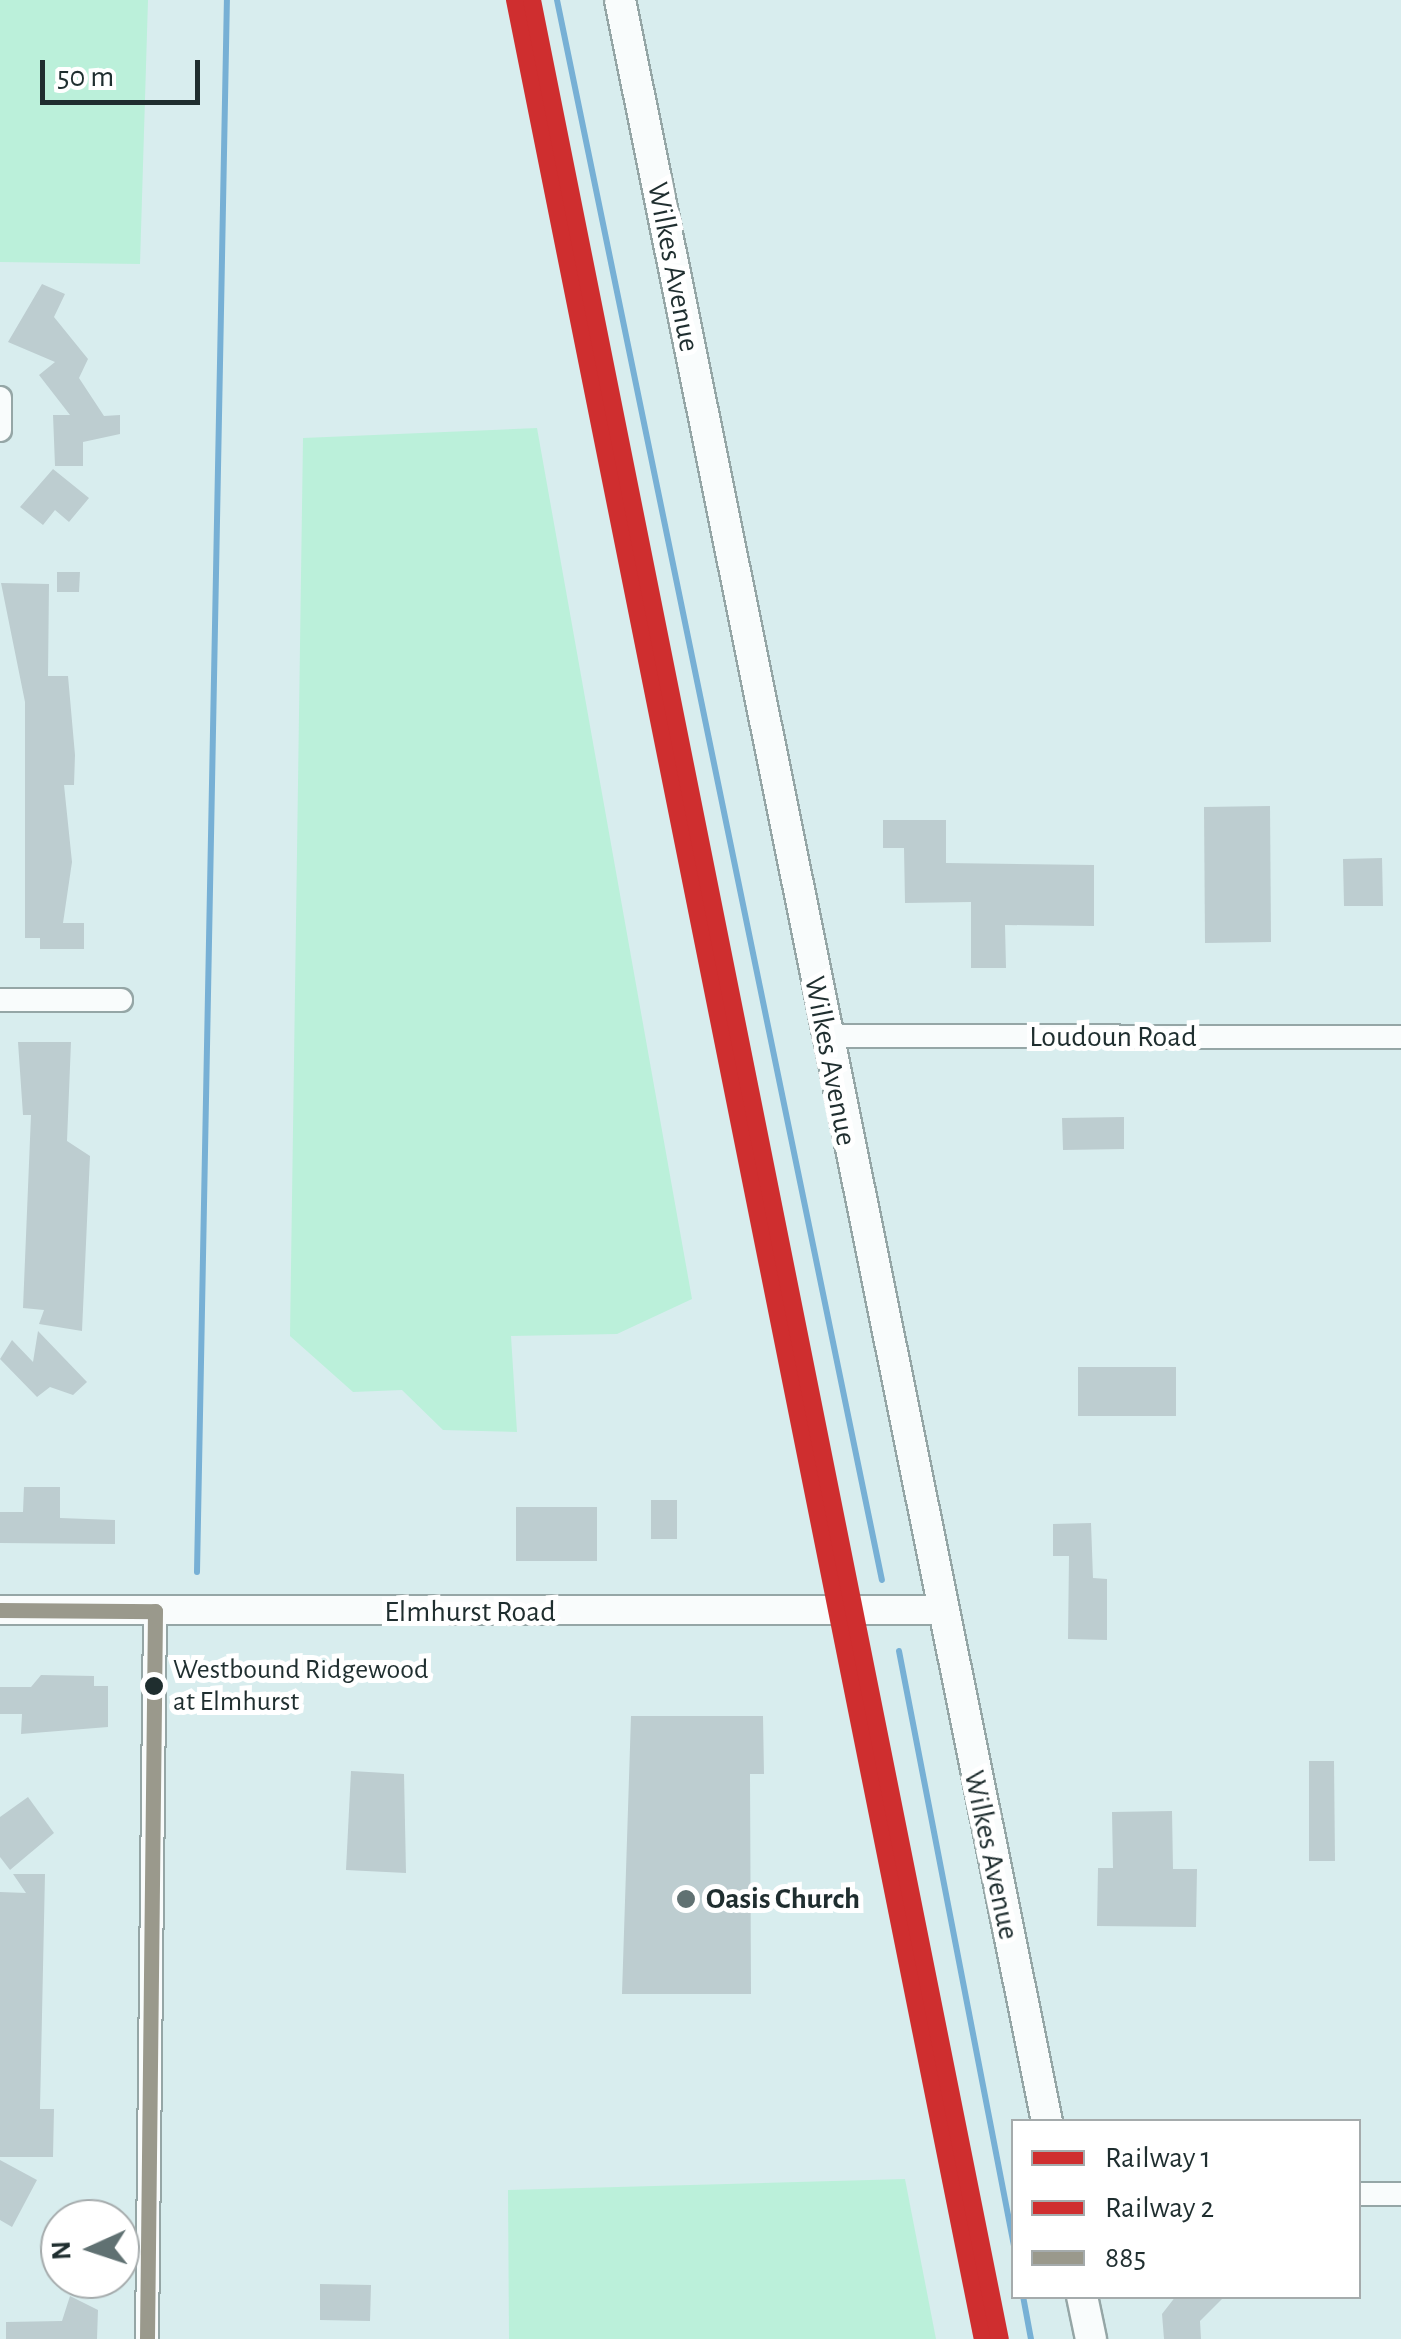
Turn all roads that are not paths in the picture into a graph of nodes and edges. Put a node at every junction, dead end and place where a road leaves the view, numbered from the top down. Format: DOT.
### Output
graph roads {
  1 [pos="620,0"];
  2 [pos="0,398"];
  3 [pos="0,430"];
  4 [pos="0,1000"];
  5 [pos="121,1000"];
  6 [pos="825,1036"];
  7 [pos="1401,1037"];
  8 [pos="0,1610"];
  9 [pos="939,1610"];
  10 [pos="155,1612"];
  11 [pos="1046,2119"];
  12 [pos="1361,2194"];
  13 [pos="1401,2194"];
  14 [pos="1083,2299"];
  15 [pos="147,2339"];
  16 [pos="1091,2339"];
  1 -- 6 [label="main road, Wilkes Avenue"];
  2 -- 3 [label="street"];
  4 -- 5 [label="street"];
  6 -- 7 [label="street, Loudoun Road"];
  6 -- 9 [label="main road, Wilkes Avenue"];
  8 -- 10 [label="street, Elmhurst Road"];
  9 -- 10 [label="street, Elmhurst Road"];
  9 -- 11 [label="main road, Wilkes Avenue"];
  10 -- 15 [label="street"];
  12 -- 13 [label="street"];
  14 -- 16 [label="main road"];
}
